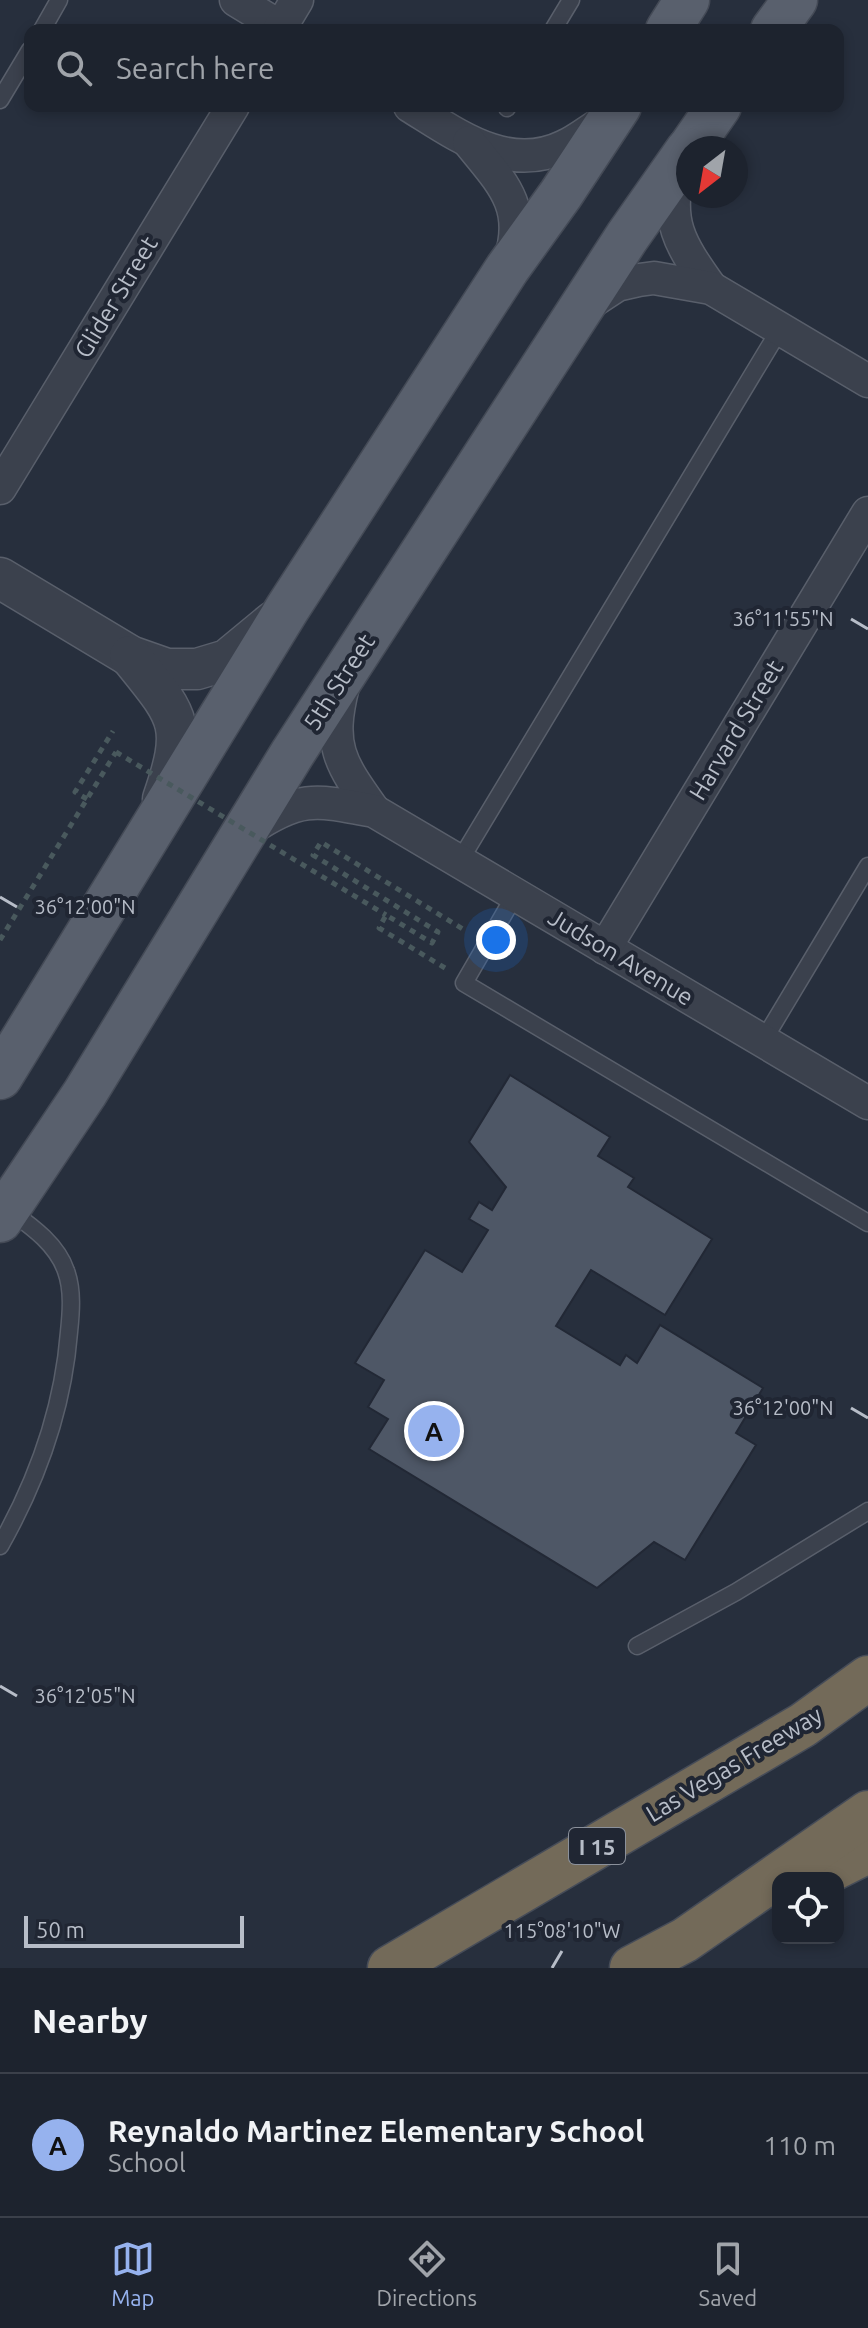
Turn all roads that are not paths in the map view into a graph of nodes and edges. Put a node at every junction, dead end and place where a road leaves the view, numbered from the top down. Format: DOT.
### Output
graph roads {
  1 [pos="59,0"];
  2 [pos="236,0"];
  3 [pos="297,0"];
  4 [pos="571,0"];
  5 [pos="687,0"];
  6 [pos="795,0"];
  7 [pos="45,24"];
  8 [pos="274,24"];
  9 [pos="285,24"];
  10 [pos="557,24"];
  11 [pos="672,24"];
  12 [pos="777,24"];
  13 [pos="24,60"];
  14 [pos="0,100"];
  15 [pos="229,112"];
  16 [pos="420,112"];
  17 [pos="615,112"];
  18 [pos="615,112"];
  19 [pos="715,112"];
  20 [pos="698,136"];
  21 [pos="469,142"];
  22 [pos="676,168"];
  23 [pos="676,191"];
  24 [pos="507,269"];
  25 [pos="711,288"];
  26 [pos="581,308"];
  27 [pos="780,329"];
  28 [pos="868,381"];
  29 [pos="0,488"];
  30 [pos="868,513"];
  31 [pos="0,578"];
  32 [pos="287,609"];
  33 [pos="130,656"];
  34 [pos="347,670"];
  35 [pos="374,811"];
  36 [pos="153,826"];
  37 [pos="244,833"];
  38 [pos="459,862"];
  39 [pos="868,866"];
  40 [pos="515,895"];
  41 [pos="605,948"];
  42 [pos="763,1041"];
  43 [pos="0,1077"];
  44 [pos="868,1103"];
  45 [pos="4,1214"];
  46 [pos="868,1223"];
  47 [pos="868,1511"];
  48 [pos="0,1546"];
  49 [pos="637,1646"];
  50 [pos="868,1671"];
  51 [pos="868,1678"];
  52 [pos="803,1725"];
  53 [pos="868,1813"];
  54 [pos="868,1851"];
  55 [pos="826,1872"];
  56 [pos="772,1898"];
  57 [pos="685,1940"];
  58 [pos="390,1968"];
  59 [pos="632,1968"];
  1 -- 7 [label="lane"];
  2 -- 8 [label="street"];
  3 -- 9 [label="street"];
  4 -- 10 [label="lane"];
  5 -- 11 [label="main road"];
  6 -- 12 [label="main road"];
  13 -- 14 [label="lane"];
  15 -- 29 [label="street, Glider Street"];
  16 -- 21 [label="street"];
  17 -- 21 [label="street"];
  18 -- 24 [label="main road"];
  19 -- 20 [label="main road, 5th Street"];
  21 -- 24 [label="street"];
  22 -- 26 [label="main road, 5th Street"];
  23 -- 25 [label="street"];
  24 -- 32 [label="main road"];
  25 -- 26 [label="street"];
  25 -- 27 [label="street"];
  26 -- 34 [label="main road, 5th Street"];
  27 -- 28 [label="street"];
  27 -- 38 [label="lane"];
  30 -- 41 [label="street, Harvard Street"];
  31 -- 33 [label="street"];
  32 -- 33 [label="street"];
  32 -- 36 [label="main road"];
  33 -- 36 [label="street"];
  34 -- 35 [label="street, Judson Avenue"];
  34 -- 37 [label="main road, 5th Street"];
  35 -- 37 [label="street, Judson Avenue"];
  35 -- 38 [label="street, Judson Avenue"];
  36 -- 43 [label="main road"];
  37 -- 45 [label="main road, 5th Street"];
  38 -- 40 [label="street, Judson Avenue"];
  39 -- 42 [label="lane"];
  40 -- 41 [label="street, Judson Avenue"];
  40 -- 46 [label="lane"];
  41 -- 42 [label="street, Judson Avenue"];
  42 -- 44 [label="street, Judson Avenue"];
  45 -- 48 [label="lane"];
  47 -- 49 [label="lane"];
  50 -- 52 [label="highway"];
  51 -- 52 [label="highway, Las Vegas Freeway / I 15"];
  52 -- 58 [label="highway, Las Vegas Freeway / I 15"];
  53 -- 57 [label="highway"];
  54 -- 55 [label="highway"];
  56 -- 57 [label="highway"];
  57 -- 59 [label="highway"];
}
